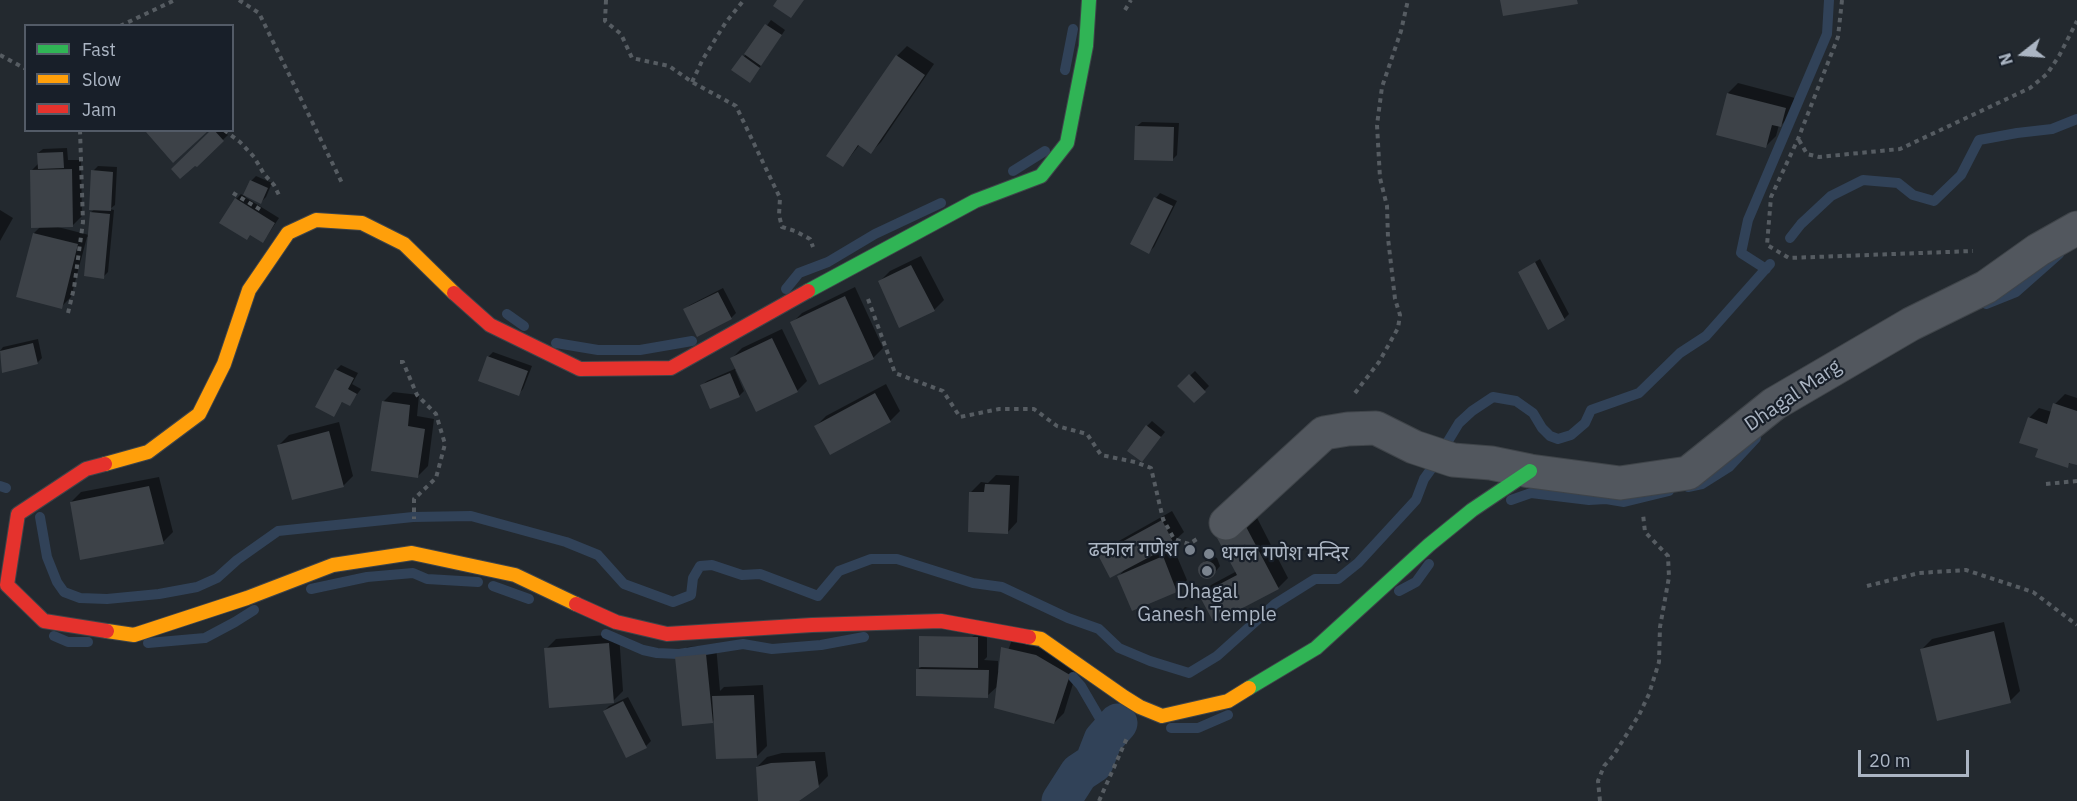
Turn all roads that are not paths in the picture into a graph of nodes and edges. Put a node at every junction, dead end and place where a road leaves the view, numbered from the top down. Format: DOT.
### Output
graph roads {
  1 [pos="1089,0"];
  2 [pos="2077,228"];
  3 [pos="1530,471"];
  4 [pos="1226,523"];
  5 [pos="4,586"];
  1 -- 5 [label="street"];
  2 -- 3 [label="street, Dhagal Marg"];
  3 -- 4 [label="street, Dhagal Marg"];
  3 -- 5 [label="street"];
}
